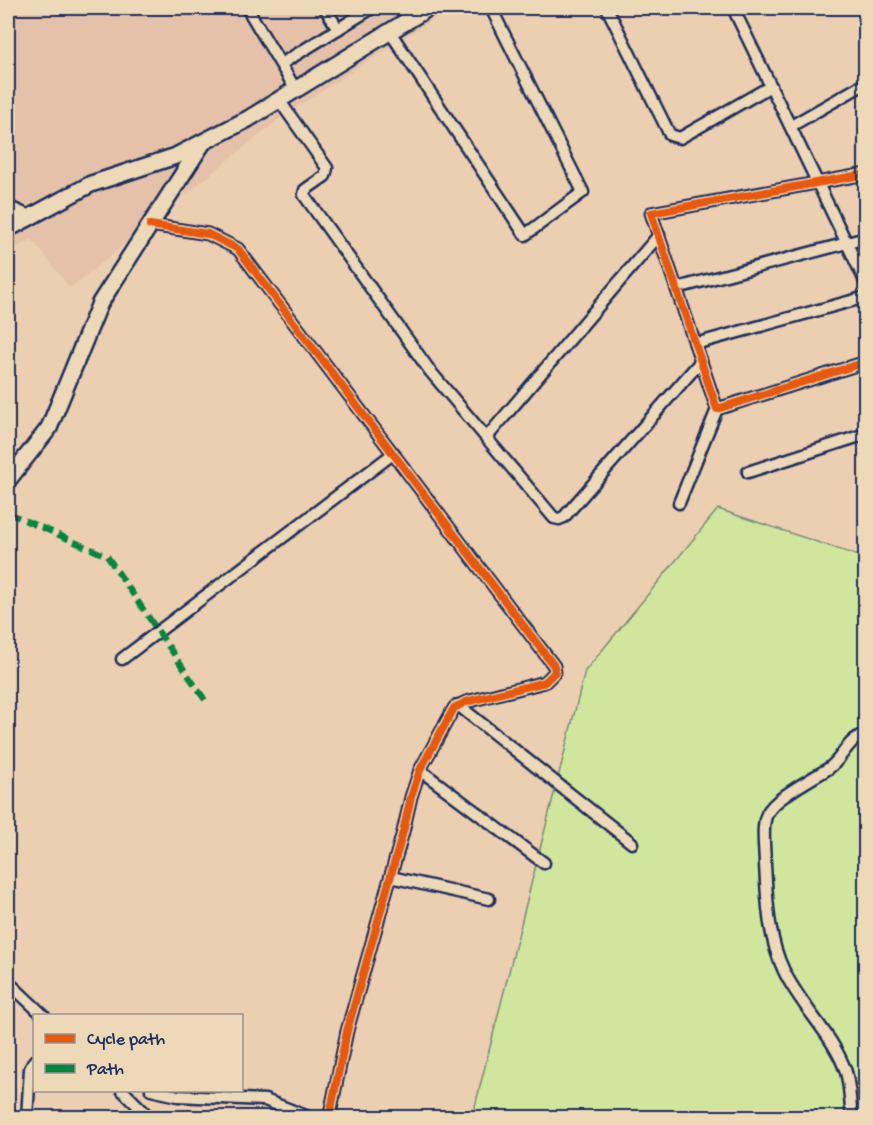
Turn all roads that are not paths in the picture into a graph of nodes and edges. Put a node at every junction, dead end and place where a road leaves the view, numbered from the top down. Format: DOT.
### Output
graph roads {
  1 [pos="247,8"];
  2 [pos="325,8"];
  3 [pos="372,8"];
  4 [pos="428,8"];
  5 [pos="491,8"];
  6 [pos="607,8"];
  7 [pos="733,8"];
  8 [pos="338,29"];
  9 [pos="390,32"];
  10 [pos="280,64"];
  11 [pos="866,83"];
  12 [pos="771,86"];
  13 [pos="296,90"];
  14 [pos="279,100"];
  15 [pos="791,126"];
  16 [pos="204,142"];
  17 [pos="866,174"];
  18 [pos="817,182"];
  19 [pos="8,209"];
  20 [pos="28,218"];
  21 [pos="150,225"];
  22 [pos="8,229"];
  23 [pos="659,235"];
  24 [pos="866,238"];
  25 [pos="846,243"];
  26 [pos="866,283"];
  27 [pos="676,288"];
  28 [pos="866,297"];
  29 [pos="695,344"];
  30 [pos="701,361"];
  31 [pos="866,362"];
  32 [pos="717,409"];
  33 [pos="866,434"];
  34 [pos="487,437"];
  35 [pos="394,453"];
  36 [pos="748,472"];
  37 [pos="8,480"];
  38 [pos="679,503"];
  39 [pos="122,659"];
  40 [pos="458,705"];
  41 [pos="866,738"];
  42 [pos="420,770"];
  43 [pos="632,843"];
  44 [pos="544,863"];
  45 [pos="391,876"];
  46 [pos="489,899"];
  47 [pos="8,982"];
  48 [pos="42,1014"];
  49 [pos="33,1063"];
  50 [pos="124,1092"];
  51 [pos="160,1092"];
  52 [pos="27,1118"];
  53 [pos="150,1118"];
  54 [pos="311,1118"];
  55 [pos="327,1118"];
  56 [pos="852,1118"];
  1 -- 10 [label="street"];
  2 -- 8 [label="street"];
  3 -- 8 [label="street"];
  4 -- 9 [label="main road"];
  5 -- 9 [label="street"];
  6 -- 12 [label="street"];
  7 -- 12 [label="street"];
  8 -- 10 [label="street"];
  9 -- 13 [label="main road"];
  10 -- 13 [label="street"];
  11 -- 15 [label="street"];
  12 -- 15 [label="street"];
  13 -- 14 [label="main road"];
  14 -- 16 [label="main road"];
  14 -- 34 [label="street"];
  15 -- 18 [label="street"];
  16 -- 20 [label="main road"];
  16 -- 21 [label="main road"];
  17 -- 18 [label="street"];
  18 -- 23 [label="street"];
  18 -- 25 [label="street"];
  19 -- 20 [label="main road"];
  20 -- 22 [label="main road"];
  21 -- 35 [label="street"];
  21 -- 37 [label="main road"];
  23 -- 27 [label="street"];
  23 -- 34 [label="street"];
  24 -- 25 [label="street"];
  25 -- 26 [label="street"];
  25 -- 27 [label="street"];
  27 -- 29 [label="street"];
  28 -- 29 [label="street"];
  29 -- 30 [label="street"];
  30 -- 32 [label="street"];
  30 -- 34 [label="street"];
  31 -- 32 [label="street"];
  32 -- 38 [label="street"];
  33 -- 36 [label="street"];
  35 -- 39 [label="street"];
  35 -- 40 [label="street"];
  40 -- 42 [label="street"];
  40 -- 43 [label="street"];
  41 -- 56 [label="street"];
  42 -- 44 [label="street"];
  42 -- 45 [label="street"];
  45 -- 46 [label="street"];
  45 -- 55 [label="street"];
  47 -- 48 [label="street"];
  49 -- 52 [label="street"];
  50 -- 53 [label="street"];
  51 -- 54 [label="street"];
}
